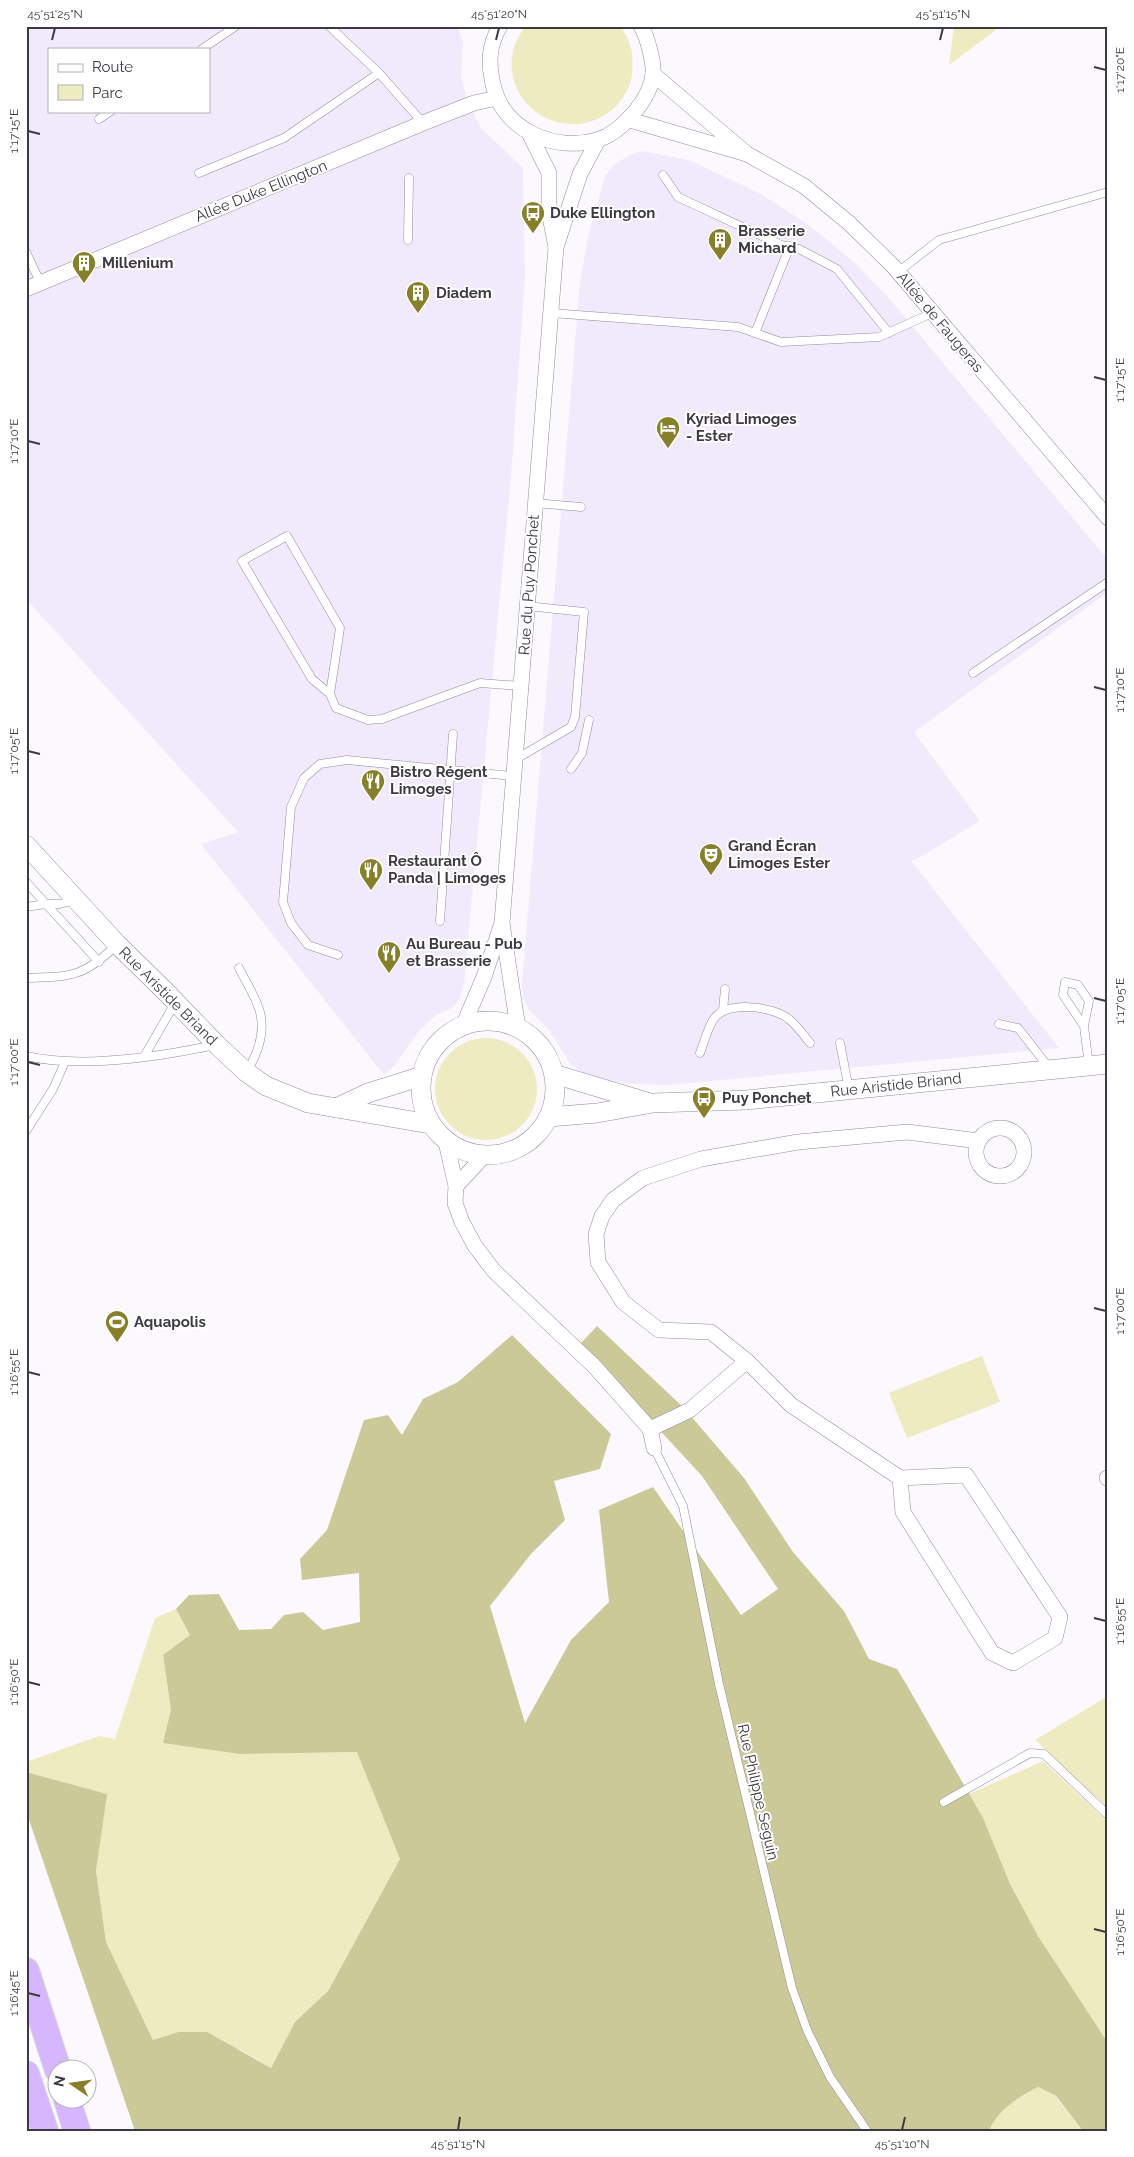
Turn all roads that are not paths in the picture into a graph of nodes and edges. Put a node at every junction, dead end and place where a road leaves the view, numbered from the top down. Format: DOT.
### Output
graph roads {
  1 [pos="236,26"];
  2 [pos="329,26"];
  3 [pos="641,26"];
  4 [pos="493,30"];
  5 [pos="203,48"];
  6 [pos="379,73"];
  7 [pos="653,74"];
  8 [pos="496,98"];
  9 [pos="110,112"];
  10 [pos="99,119"];
  11 [pos="630,120"];
  12 [pos="423,123"];
  13 [pos="529,134"];
  14 [pos="598,140"];
  15 [pos="747,154"];
  16 [pos="199,173"];
  17 [pos="662,175"];
  18 [pos="409,178"];
  19 [pos="1108,192"];
  20 [pos="408,240"];
  21 [pos="790,246"];
  22 [pos="556,247"];
  23 [pos="26,252"];
  24 [pos="898,272"];
  25 [pos="33,286"];
  26 [pos="551,313"];
  27 [pos="932,313"];
  28 [pos="755,333"];
  29 [pos="889,333"];
  30 [pos="535,503"];
  31 [pos="581,507"];
  32 [pos="1108,518"];
  33 [pos="1108,582"];
  34 [pos="527,606"];
  35 [pos="973,674"];
  36 [pos="522,686"];
  37 [pos="330,694"];
  38 [pos="589,720"];
  39 [pos="453,734"];
  40 [pos="514,760"];
  41 [pos="571,769"];
  42 [pos="451,770"];
  43 [pos="513,776"];
  44 [pos="26,845"];
  45 [pos="26,882"];
  46 [pos="76,899"];
  47 [pos="46,904"];
  48 [pos="26,907"];
  49 [pos="440,921"];
  50 [pos="502,922"];
  51 [pos="117,944"];
  52 [pos="338,955"];
  53 [pos="99,962"];
  54 [pos="239,968"];
  55 [pos="26,978"];
  56 [pos="725,989"];
  57 [pos="176,1002"];
  58 [pos="723,1010"];
  59 [pos="999,1024"];
  60 [pos="463,1026"];
  61 [pos="1084,1026"];
  62 [pos="518,1028"];
  63 [pos="840,1042"];
  64 [pos="810,1043"];
  65 [pos="216,1044"];
  66 [pos="700,1053"];
  67 [pos="145,1055"];
  68 [pos="26,1056"];
  69 [pos="65,1062"];
  70 [pos="1108,1064"];
  71 [pos="1089,1066"];
  72 [pos="1051,1070"];
  73 [pos="246,1072"];
  74 [pos="554,1074"];
  75 [pos="422,1076"];
  76 [pos="849,1090"];
  77 [pos="653,1103"];
  78 [pos="336,1108"];
  79 [pos="549,1117"];
  80 [pos="430,1124"];
  81 [pos="26,1131"];
  82 [pos="979,1141"];
  83 [pos="446,1142"];
  84 [pos="484,1156"];
  85 [pos="456,1186"];
  86 [pos="747,1361"];
  87 [pos="650,1429"];
  88 [pos="654,1448"];
  89 [pos="900,1478"];
  90 [pos="944,1802"];
  91 [pos="1108,1815"];
  92 [pos="26,1971"];
  93 [pos="55,2060"];
  94 [pos="26,2074"];
  95 [pos="70,2110"];
  96 [pos="45,2131"];
  97 [pos="77,2131"];
  98 [pos="867,2131"];
  1 -- 5 [label="lane"];
  2 -- 6 [label="lane"];
  3 -- 7 [label="street"];
  4 -- 8 [label="street"];
  6 -- 12 [label="lane"];
  6 -- 16 [label="lane"];
  7 -- 11 [label="street"];
  7 -- 15 [label="street, Allée de Faugeras"];
  8 -- 12 [label="street, Allée Duke Ellington"];
  8 -- 13 [label="street"];
  9 -- 10 [label="lane"];
  11 -- 14 [label="street"];
  11 -- 15 [label="street, Allée de Faugeras"];
  12 -- 25 [label="street, Allée Duke Ellington"];
  13 -- 14 [label="street"];
  13 -- 22 [label="street"];
  14 -- 22 [label="street"];
  15 -- 24 [label="street, Allée de Faugeras"];
  17 -- 21 [label="lane"];
  18 -- 20 [label="lane"];
  19 -- 24 [label="lane"];
  21 -- 28 [label="lane"];
  21 -- 29 [label="lane"];
  22 -- 26 [label="street, Rue du Puy Ponchet"];
  23 -- 25 [label="lane"];
  24 -- 27 [label="street, Allée de Faugeras"];
  26 -- 28 [label="lane"];
  26 -- 30 [label="street, Rue du Puy Ponchet"];
  27 -- 29 [label="lane"];
  27 -- 32 [label="street, Allée de Faugeras"];
  28 -- 29 [label="lane"];
  30 -- 31 [label="lane"];
  30 -- 34 [label="street, Rue du Puy Ponchet"];
  33 -- 35 [label="lane"];
  34 -- 36 [label="street, Rue du Puy Ponchet"];
  34 -- 40 [label="lane"];
  36 -- 37 [label="lane"];
  36 -- 40 [label="street, Rue du Puy Ponchet"];
  37 -- 37 [label="lane"];
  38 -- 41 [label="lane"];
  39 -- 42 [label="lane"];
  40 -- 43 [label="street, Rue du Puy Ponchet"];
  42 -- 43 [label="lane"];
  42 -- 49 [label="lane"];
  42 -- 52 [label="lane"];
  43 -- 50 [label="street, Rue du Puy Ponchet"];
  44 -- 46 [label="street, Rue Aristide Briand"];
  45 -- 47 [label="lane"];
  46 -- 47 [label="lane"];
  46 -- 51 [label="street, Rue Aristide Briand"];
  47 -- 48 [label="lane"];
  47 -- 53 [label="lane"];
  50 -- 60 [label="street, Rue du Puy Ponchet"];
  50 -- 62 [label="street, Rue du Puy Ponchet"];
  51 -- 53 [label="lane"];
  51 -- 57 [label="street, Rue Aristide Briand"];
  53 -- 55 [label="lane"];
  54 -- 73 [label="lane"];
  56 -- 58 [label="lane"];
  57 -- 65 [label="street, Rue Aristide Briand"];
  57 -- 67 [label="lane"];
  58 -- 64 [label="lane"];
  58 -- 66 [label="lane"];
  59 -- 72 [label="lane"];
  60 -- 62 [label="street"];
  60 -- 75 [label="street"];
  61 -- 61 [label="lane"];
  61 -- 71 [label="lane"];
  62 -- 74 [label="street"];
  63 -- 76 [label="lane"];
  65 -- 67 [label="lane"];
  65 -- 73 [label="street, Rue Aristide Briand"];
  67 -- 69 [label="lane"];
  68 -- 69 [label="lane"];
  69 -- 81 [label="lane"];
  70 -- 71 [label="street, Rue Aristide Briand"];
  71 -- 72 [label="street, Rue Aristide Briand"];
  72 -- 76 [label="street, Rue Aristide Briand"];
  73 -- 78 [label="street, Rue Aristide Briand"];
  74 -- 77 [label="street, Rue Aristide Briand"];
  74 -- 79 [label="street"];
  75 -- 78 [label="street"];
  75 -- 80 [label="street"];
  76 -- 77 [label="street, Rue Aristide Briand"];
  77 -- 79 [label="street, Rue Aristide Briand"];
  78 -- 80 [label="street, Rue Aristide Briand"];
  79 -- 84 [label="street"];
  80 -- 83 [label="street"];
  82 -- 86 [label="street"];
  83 -- 84 [label="street"];
  83 -- 85 [label="street"];
  84 -- 85 [label="street"];
  85 -- 87 [label="street"];
  86 -- 87 [label="street"];
  86 -- 89 [label="street"];
  87 -- 88 [label="street"];
  88 -- 98 [label="lane, Rue Philippe Seguin"];
  89 -- 89 [label="street"];
  90 -- 91 [label="lane"];
  92 -- 93 [label="highway"];
  94 -- 96 [label="highway"];
  95 -- 97 [label="highway"];
}
